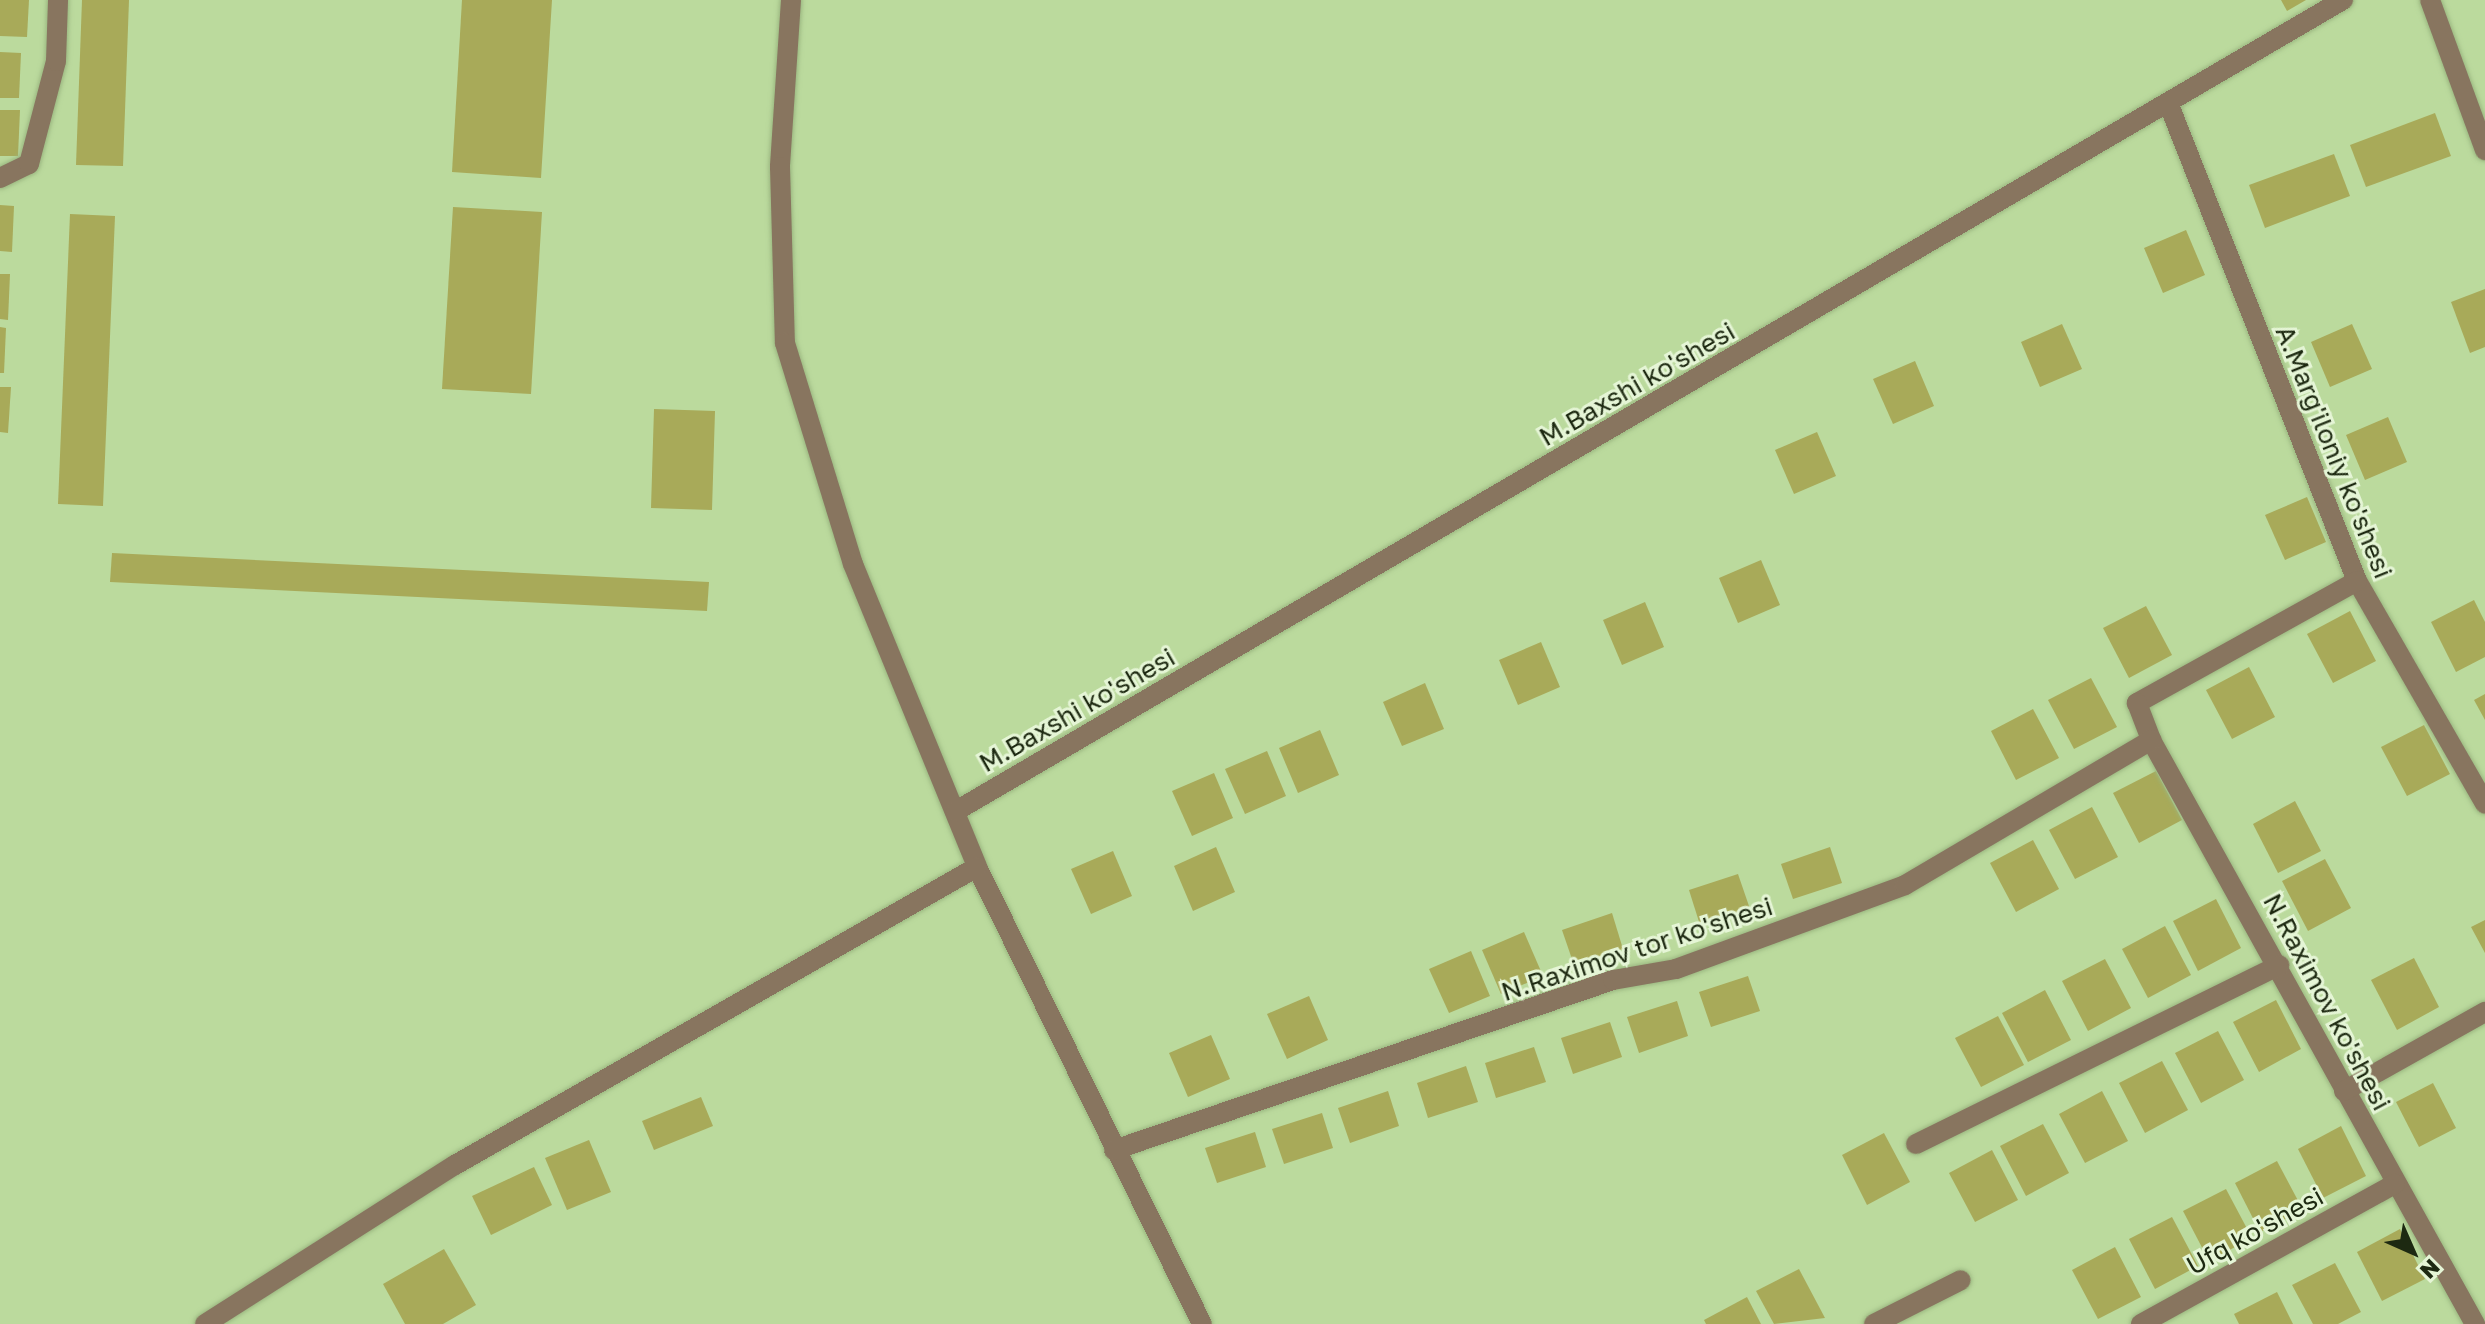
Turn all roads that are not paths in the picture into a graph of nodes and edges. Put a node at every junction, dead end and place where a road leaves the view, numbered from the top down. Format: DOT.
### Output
graph roads {
  1 [pos="58,0"];
  2 [pos="791,0"];
  3 [pos="2343,0"];
  4 [pos="2430,0"];
  5 [pos="2169,105"];
  6 [pos="2485,150"];
  7 [pos="0,178"];
  8 [pos="2357,581"];
  9 [pos="2151,740"];
  10 [pos="2485,804"];
  11 [pos="956,811"];
  12 [pos="977,867"];
  13 [pos="2279,965"];
  14 [pos="2485,1012"];
  15 [pos="2344,1091"];
  16 [pos="1916,1144"];
  17 [pos="1114,1150"];
  18 [pos="2395,1184"];
  19 [pos="1961,1280"];
  20 [pos="205,1324"];
  21 [pos="1202,1324"];
  22 [pos="1874,1324"];
  23 [pos="2141,1324"];
  24 [pos="2475,1324"];
  1 -- 7 [label="street"];
  2 -- 11 [label="street"];
  3 -- 5 [label="street, M.Baxshi ko'shesi"];
  4 -- 6 [label="street"];
  5 -- 8 [label="street, A.Marg'iloniy ko'shesi"];
  5 -- 11 [label="street, M.Baxshi ko'shesi"];
  8 -- 9 [label="street, N.Raximov ko'shesi"];
  8 -- 10 [label="street, A.Marg'iloniy ko'shesi"];
  9 -- 13 [label="street, N.Raximov ko'shesi"];
  9 -- 17 [label="street, N.Raximov tor ko'shesi"];
  11 -- 12 [label="street"];
  12 -- 17 [label="street"];
  12 -- 20 [label="street"];
  13 -- 15 [label="street, N.Raximov ko'shesi"];
  13 -- 16 [label="street"];
  14 -- 15 [label="street"];
  15 -- 18 [label="street, N.Raximov ko'shesi"];
  17 -- 21 [label="street"];
  18 -- 23 [label="street, Ufq ko'shesi"];
  18 -- 24 [label="street, N.Raximov ko'shesi"];
  19 -- 22 [label="street"];
}
